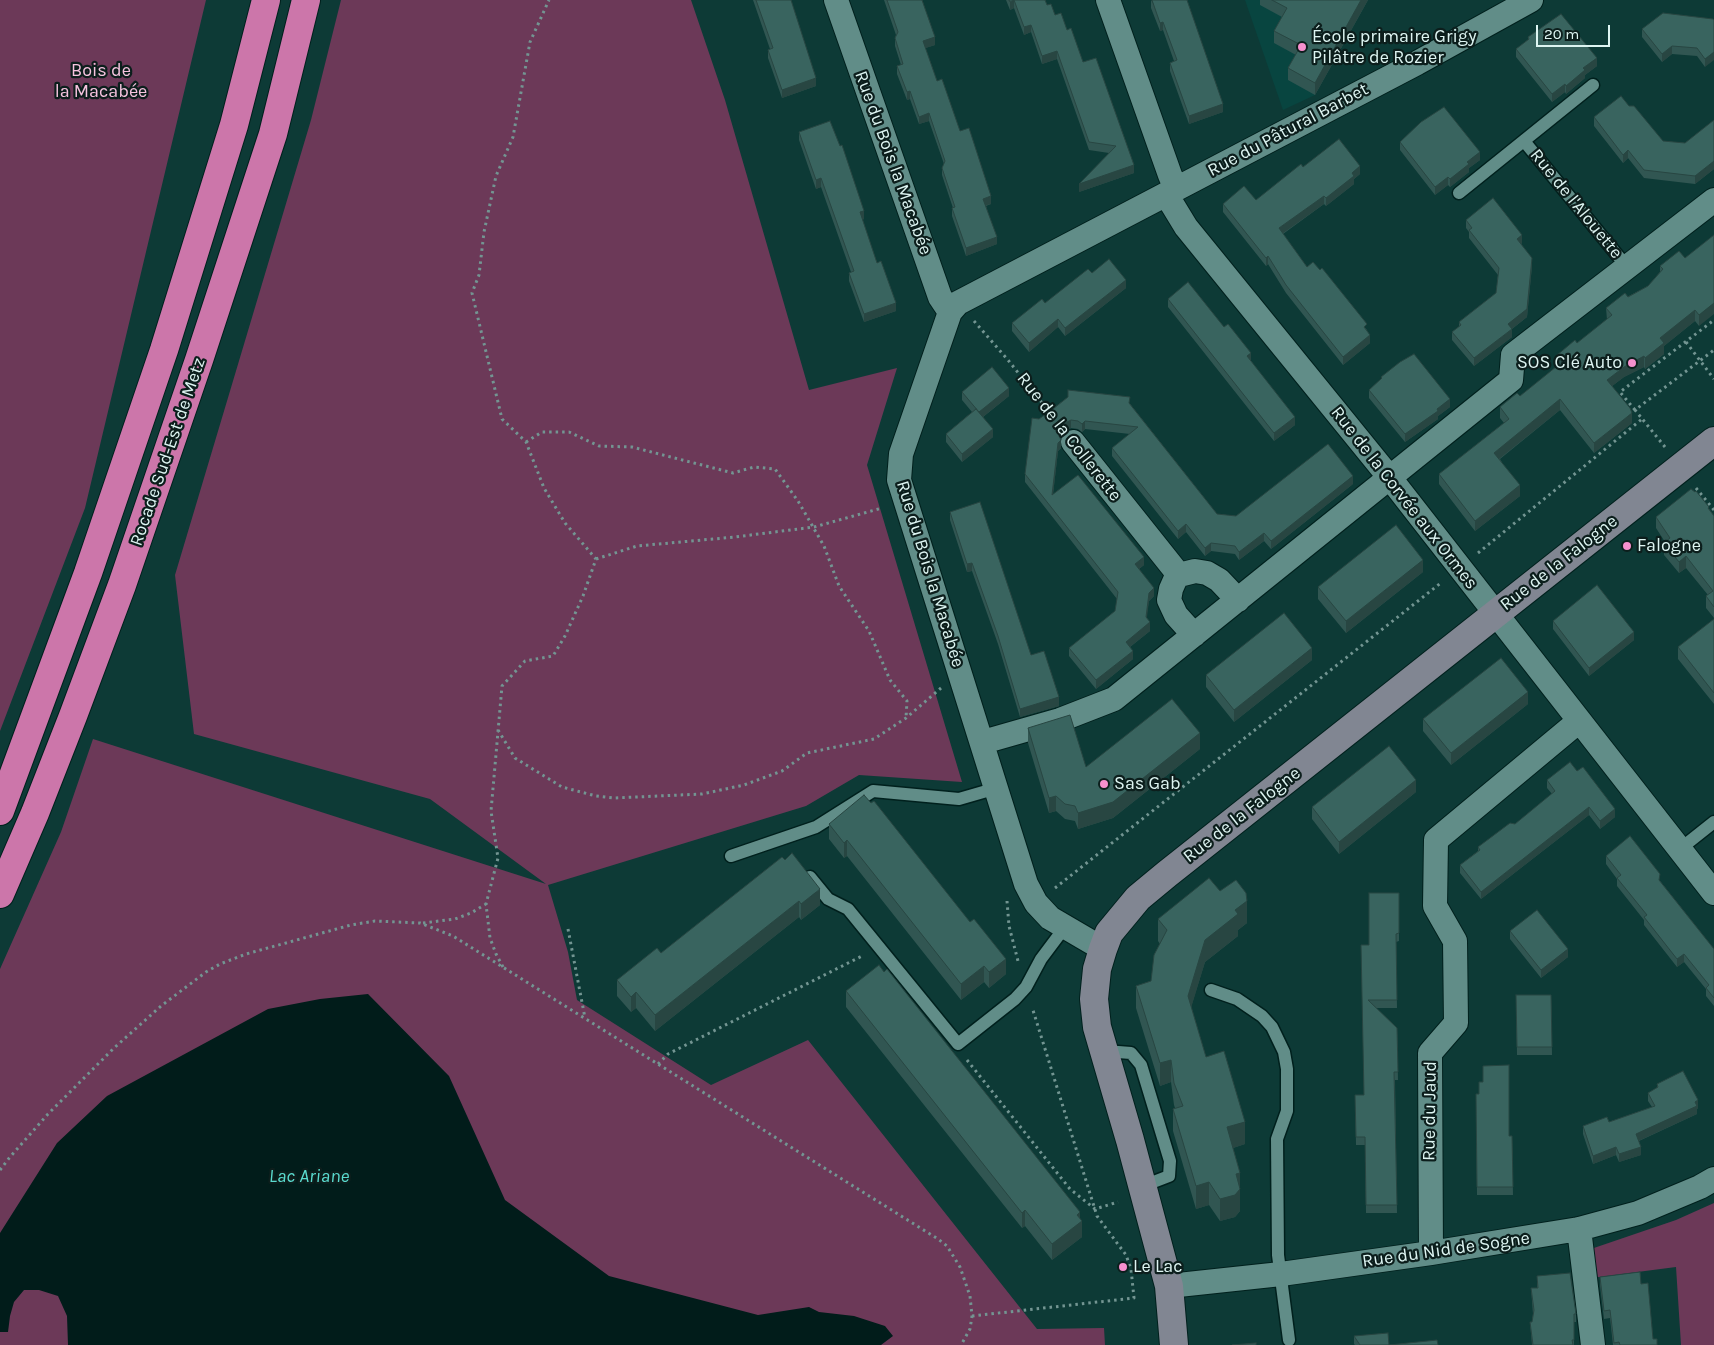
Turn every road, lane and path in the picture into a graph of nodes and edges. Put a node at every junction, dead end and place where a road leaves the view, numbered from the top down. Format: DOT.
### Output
graph roads {
  1 [pos="266,0"];
  2 [pos="306,0"];
  3 [pos="549,0"];
  4 [pos="836,0"];
  5 [pos="1108,0"];
  6 [pos="1531,0"];
  7 [pos="1593,85"];
  8 [pos="1524,141"];
  9 [pos="1172,191"];
  10 [pos="1459,193"];
  11 [pos="1714,200"];
  12 [pos="1627,266"];
  13 [pos="950,312"];
  14 [pos="1714,320"];
  15 [pos="1686,342"];
  16 [pos="1714,350"];
  17 [pos="1700,361"];
  18 [pos="1714,379"];
  19 [pos="1635,410"];
  20 [pos="1642,419"];
  21 [pos="1714,440"];
  22 [pos="526,442"];
  23 [pos="1073,442"];
  24 [pos="1680,467"];
  25 [pos="1390,478"];
  26 [pos="886,507"];
  27 [pos="814,527"];
  28 [pos="596,559"];
  29 [pos="1460,567"];
  30 [pos="1179,575"];
  31 [pos="1238,600"];
  32 [pos="1495,614"];
  33 [pos="1194,635"];
  34 [pos="943,686"];
  35 [pos="906,718"];
  36 [pos="1579,721"];
  37 [pos="497,730"];
  38 [pos="983,742"];
  39 [pos="997,788"];
  40 [pos="0,811"];
  41 [pos="1714,822"];
  42 [pos="1680,849"];
  43 [pos="731,856"];
  44 [pos="802,867"];
  45 [pos="1714,893"];
  46 [pos="0,894"];
  47 [pos="1007,900"];
  48 [pos="1036,903"];
  49 [pos="486,904"];
  50 [pos="420,923"];
  51 [pos="1065,927"];
  52 [pos="568,929"];
  53 [pos="879,947"];
  54 [pos="1103,949"];
  55 [pos="504,968"];
  56 [pos="1026,987"];
  57 [pos="1211,990"];
  58 [pos="585,1018"];
  59 [pos="958,1044"];
  60 [pos="658,1064"];
  61 [pos="0,1170"];
  62 [pos="1714,1180"];
  63 [pos="1118,1202"];
  64 [pos="1095,1209"];
  65 [pos="1579,1229"];
  66 [pos="1431,1253"];
  67 [pos="1280,1274"];
  68 [pos="1169,1286"];
  69 [pos="972,1316"];
  70 [pos="1289,1340"];
  71 [pos="962,1345"];
  72 [pos="1174,1345"];
  73 [pos="1593,1345"];
  1 -- 40 [label="highway, Rocade Sud-Est de Metz"];
  2 -- 46 [label="highway, Rocade Sud-Est de Metz"];
  3 -- 22 [label="path"];
  4 -- 13 [label="street, Rue du Bois la Macabée"];
  5 -- 9 [label="street"];
  6 -- 9 [label="street, Rue du Pâtural Barbet"];
  7 -- 8 [label="lane, Rue de l'Alouette"];
  8 -- 10 [label="lane, Rue de l'Alouette"];
  8 -- 12 [label="lane, Rue de l'Alouette"];
  9 -- 13 [label="street, Rue du Pâtural Barbet"];
  9 -- 25 [label="street, Rue de la Corvée aux Ormes"];
  11 -- 12 [label="street, Rue de l'Alouette"];
  12 -- 25 [label="street, Rue de l'Alouette"];
  13 -- 23 [label="path, Rue de la Collerette"];
  13 -- 38 [label="street, Rue du Bois la Macabée"];
  14 -- 15 [label="path"];
  15 -- 17 [label="path"];
  15 -- 19 [label="path"];
  16 -- 17 [label="path"];
  17 -- 18 [label="path"];
  17 -- 19 [label="path"];
  19 -- 20 [label="path"];
  20 -- 24 [label="path"];
  20 -- 29 [label="path"];
  21 -- 24 [label="street, Rue de la Falogne"];
  22 -- 27 [label="path"];
  22 -- 28 [label="path"];
  23 -- 30 [label="street, Rue de la Collerette"];
  24 -- 32 [label="street, Rue de la Falogne"];
  25 -- 29 [label="street, Rue de la Corvée aux Ormes"];
  25 -- 31 [label="street"];
  26 -- 27 [label="path"];
  27 -- 28 [label="path"];
  27 -- 35 [label="path"];
  28 -- 37 [label="path"];
  29 -- 32 [label="street, Rue de la Corvée aux Ormes"];
  29 -- 48 [label="path"];
  30 -- 31 [label="street"];
  30 -- 33 [label="street"];
  31 -- 33 [label="street"];
  32 -- 36 [label="street, Rue de la Corvée aux Ormes"];
  32 -- 54 [label="street, Rue de la Falogne"];
  33 -- 38 [label="street"];
  34 -- 35 [label="path"];
  35 -- 37 [label="path"];
  36 -- 42 [label="street, Rue de la Corvée aux Ormes"];
  36 -- 66 [label="street, Rue du Jaud"];
  37 -- 49 [label="path"];
  38 -- 39 [label="street, Rue du Bois la Macabée"];
  39 -- 43 [label="lane"];
  39 -- 48 [label="street, Rue du Bois la Macabée"];
  41 -- 42 [label="lane"];
  42 -- 45 [label="street, Rue de la Corvée aux Ormes"];
  44 -- 53 [label="lane"];
  47 -- 56 [label="path"];
  48 -- 51 [label="street, Rue du Bois la Macabée"];
  49 -- 50 [label="path"];
  49 -- 55 [label="path"];
  50 -- 55 [label="path"];
  50 -- 61 [label="path"];
  51 -- 54 [label="street, Rue du Bois la Macabée"];
  51 -- 56 [label="lane"];
  52 -- 58 [label="path"];
  53 -- 59 [label="lane"];
  53 -- 60 [label="path"];
  54 -- 68 [label="street, Rue de la Falogne"];
  55 -- 58 [label="path"];
  56 -- 59 [label="lane"];
  56 -- 64 [label="path"];
  57 -- 67 [label="lane"];
  58 -- 60 [label="path"];
  59 -- 64 [label="path"];
  60 -- 69 [label="path"];
  62 -- 65 [label="street, Rue du Nid de Sogne"];
  63 -- 64 [label="path"];
  64 -- 69 [label="path"];
  65 -- 66 [label="street, Rue du Nid de Sogne"];
  65 -- 73 [label="street"];
  66 -- 67 [label="street, Rue du Nid de Sogne"];
  67 -- 68 [label="street, Rue du Nid de Sogne"];
  67 -- 70 [label="lane"];
  68 -- 72 [label="street, Rue de la Falogne"];
  69 -- 71 [label="path"];
}
